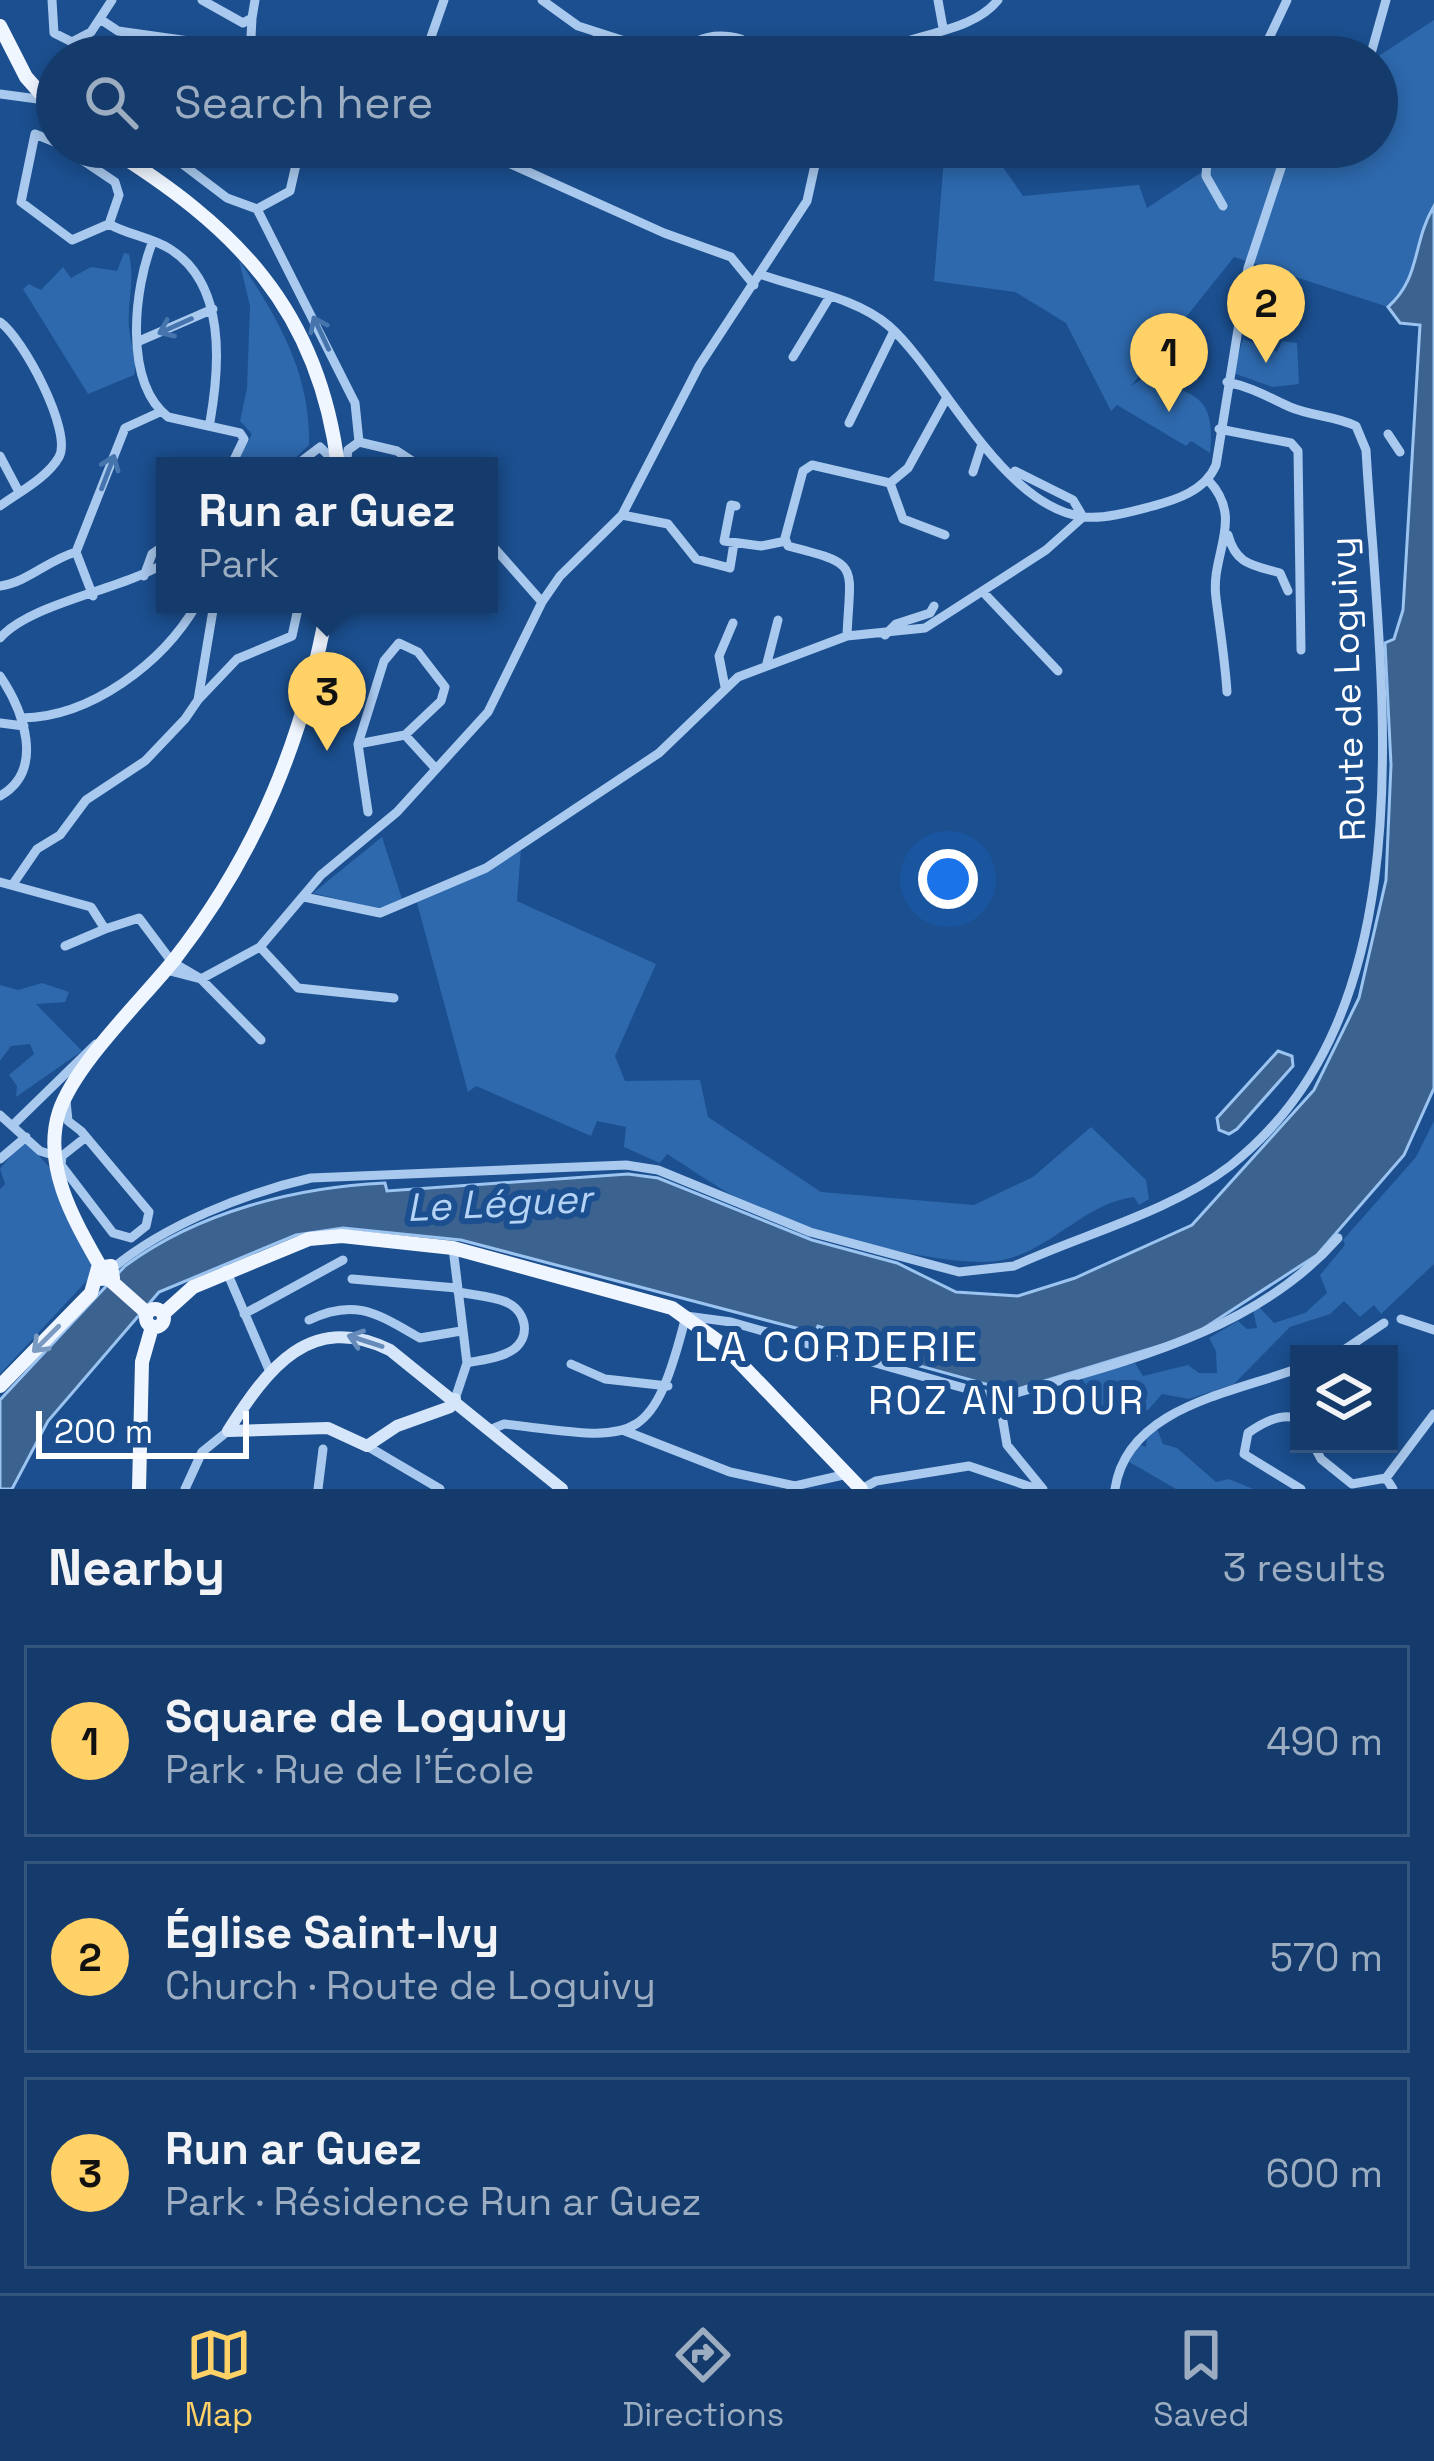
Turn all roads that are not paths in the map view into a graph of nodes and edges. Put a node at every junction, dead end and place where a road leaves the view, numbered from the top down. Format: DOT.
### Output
graph roads {
  1 [pos="52,0"];
  2 [pos="112,0"];
  3 [pos="202,0"];
  4 [pos="255,0"];
  5 [pos="444,0"];
  6 [pos="542,0"];
  7 [pos="938,0"];
  8 [pos="998,0"];
  9 [pos="1287,0"];
  10 [pos="1386,0"];
  11 [pos="251,18"];
  12 [pos="100,19"];
  13 [pos="0,26"];
  14 [pos="943,28"];
  15 [pos="599,34"];
  16 [pos="58,36"];
  17 [pos="85,36"];
  18 [pos="154,36"];
  19 [pos="251,36"];
  20 [pos="431,36"];
  21 [pos="606,36"];
  22 [pos="923,36"];
  23 [pos="1270,36"];
  24 [pos="1376,36"];
  25 [pos="36,87"];
  26 [pos="0,94"];
  27 [pos="36,102"];
  28 [pos="36,134"];
  29 [pos="95,168"];
  30 [pos="139,168"];
  31 [pos="187,168"];
  32 [pos="295,168"];
  33 [pos="520,168"];
  34 [pos="814,168"];
  35 [pos="1207,168"];
  36 [pos="1281,168"];
  37 [pos="1222,206"];
  38 [pos="256,209"];
  39 [pos="109,224"];
  40 [pos="153,241"];
  41 [pos="757,280"];
  42 [pos="829,298"];
  43 [pos="213,309"];
  44 [pos="0,322"];
  45 [pos="894,331"];
  46 [pos="137,343"];
  47 [pos="793,357"];
  48 [pos="1227,382"];
  49 [pos="946,399"];
  50 [pos="160,412"];
  51 [pos="210,422"];
  52 [pos="849,423"];
  53 [pos="1220,430"];
  54 [pos="331,433"];
  55 [pos="1388,434"];
  56 [pos="359,442"];
  57 [pos="320,447"];
  58 [pos="981,447"];
  59 [pos="1400,452"];
  60 [pos="0,456"];
  61 [pos="236,457"];
  62 [pos="308,457"];
  63 [pos="331,457"];
  64 [pos="338,457"];
  65 [pos="344,457"];
  66 [pos="405,457"];
  67 [pos="1009,469"];
  68 [pos="973,472"];
  69 [pos="1209,481"];
  70 [pos="890,483"];
  71 [pos="19,492"];
  72 [pos="1072,500"];
  73 [pos="0,506"];
  74 [pos="736,506"];
  75 [pos="1129,512"];
  76 [pos="622,514"];
  77 [pos="1082,517"];
  78 [pos="945,535"];
  79 [pos="1228,535"];
  80 [pos="734,543"];
  81 [pos="787,543"];
  82 [pos="156,551"];
  83 [pos="76,552"];
  84 [pos="498,552"];
  85 [pos="156,569"];
  86 [pos="144,576"];
  87 [pos="0,586"];
  88 [pos="1288,591"];
  89 [pos="982,592"];
  90 [pos="93,596"];
  91 [pos="542,602"];
  92 [pos="934,606"];
  93 [pos="190,613"];
  94 [pos="212,613"];
  95 [pos="296,613"];
  96 [pos="326,613"];
  97 [pos="778,620"];
  98 [pos="733,623"];
  99 [pos="885,635"];
  100 [pos="847,636"];
  101 [pos="0,638"];
  102 [pos="1301,650"];
  103 [pos="767,662"];
  104 [pos="1058,671"];
  105 [pos="0,676"];
  106 [pos="725,687"];
  107 [pos="1227,692"];
  108 [pos="198,700"];
  109 [pos="23,722"];
  110 [pos="0,723"];
  111 [pos="405,735"];
  112 [pos="358,744"];
  113 [pos="436,769"];
  114 [pos="0,796"];
  115 [pos="368,812"];
  116 [pos="0,882"];
  117 [pos="13,884"];
  118 [pos="304,897"];
  119 [pos="105,929"];
  120 [pos="65,946"];
  121 [pos="260,947"];
  122 [pos="169,966"];
  123 [pos="200,979"];
  124 [pos="394,998"];
  125 [pos="116,1032"];
  126 [pos="261,1040"];
  127 [pos="66,1096"];
  128 [pos="0,1115"];
  129 [pos="15,1124"];
  130 [pos="55,1131"];
  131 [pos="83,1134"];
  132 [pos="26,1137"];
  133 [pos="53,1155"];
  134 [pos="0,1159"];
  135 [pos="1338,1238"];
  136 [pos="453,1248"];
  137 [pos="343,1261"];
  138 [pos="226,1270"];
  139 [pos="104,1278"];
  140 [pos="352,1279"];
  141 [pos="457,1290"];
  142 [pos="244,1314"];
  143 [pos="152,1316"];
  144 [pos="686,1316"];
  145 [pos="1401,1319"];
  146 [pos="309,1320"];
  147 [pos="731,1322"];
  148 [pos="1384,1323"];
  149 [pos="1434,1330"];
  150 [pos="461,1331"];
  151 [pos="722,1344"];
  152 [pos="1351,1345"];
  153 [pos="467,1363"];
  154 [pos="571,1364"];
  155 [pos="1290,1371"];
  156 [pos="270,1372"];
  157 [pos="0,1386"];
  158 [pos="668,1386"];
  159 [pos="999,1398"];
  160 [pos="455,1400"];
  161 [pos="1434,1414"];
  162 [pos="1290,1418"];
  163 [pos="492,1429"];
  164 [pos="625,1430"];
  165 [pos="228,1431"];
  166 [pos="367,1446"];
  167 [pos="323,1449"];
  168 [pos="1318,1453"];
  169 [pos="142,1463"];
  170 [pos="1386,1478"];
  171 [pos="847,1482"];
  172 [pos="1350,1486"];
  173 [pos="436,1488"];
  174 [pos="795,1488"];
  175 [pos="129,1489"];
  176 [pos="139,1489"];
  177 [pos="185,1489"];
  178 [pos="318,1489"];
  179 [pos="562,1489"];
  180 [pos="862,1489"];
  181 [pos="1040,1489"];
  182 [pos="1114,1489"];
  183 [pos="1301,1489"];
  184 [pos="1394,1489"];
  1 -- 16 [label="street"];
  2 -- 12 [label="street"];
  3 -- 11 [label="street"];
  4 -- 11 [label="street"];
  5 -- 20 [label="street"];
  6 -- 15 [label="street"];
  7 -- 14 [label="street"];
  8 -- 14 [label="street"];
  9 -- 23 [label="street"];
  10 -- 24 [label="street"];
  11 -- 19 [label="street"];
  12 -- 17 [label="street"];
  12 -- 18 [label="street"];
  13 -- 25 [label="main road"];
  14 -- 22 [label="street"];
  15 -- 21 [label="street"];
  26 -- 27 [label="street"];
  28 -- 39 [label="street"];
  29 -- 39 [label="street"];
  30 -- 54 [label="main road"];
  31 -- 38 [label="street"];
  32 -- 38 [label="street"];
  33 -- 41 [label="street"];
  34 -- 41 [label="street"];
  35 -- 37 [label="street"];
  36 -- 48 [label="street"];
  56 -- 38 [label="street, one-way"];
  39 -- 40 [label="street"];
  40 -- 43 [label="street"];
  40 -- 46 [label="street"];
  41 -- 42 [label="street"];
  41 -- 76 [label="street"];
  42 -- 45 [label="street"];
  42 -- 47 [label="street"];
  43 -- 46 [label="street, one-way"];
  43 -- 51 [label="street"];
  44 -- 71 [label="street"];
  45 -- 49 [label="street"];
  45 -- 52 [label="street"];
  46 -- 50 [label="street"];
  48 -- 53 [label="street"];
  48 -- 139 [label="street, Route de Loguivy"];
  49 -- 58 [label="street"];
  49 -- 70 [label="street"];
  50 -- 51 [label="street"];
  83 -- 50 [label="street, one-way"];
  51 -- 61 [label="street"];
  53 -- 69 [label="street"];
  53 -- 102 [label="street"];
  54 -- 57 [label="street"];
  54 -- 64 [label="main road"];
  55 -- 59 [label="street"];
  56 -- 65 [label="street"];
  56 -- 66 [label="street"];
  57 -- 62 [label="street"];
  57 -- 63 [label="street"];
  58 -- 67 [label="street"];
  58 -- 68 [label="street"];
  60 -- 71 [label="street"];
  67 -- 72 [label="street"];
  67 -- 77 [label="street"];
  69 -- 75 [label="street"];
  69 -- 79 [label="street"];
  70 -- 78 [label="street"];
  70 -- 81 [label="street"];
  71 -- 73 [label="street"];
  72 -- 75 [label="street"];
  72 -- 77 [label="street"];
  74 -- 80 [label="street"];
  75 -- 77 [label="street"];
  76 -- 80 [label="street"];
  76 -- 91 [label="street"];
  77 -- 89 [label="street"];
  79 -- 88 [label="street"];
  79 -- 107 [label="street"];
  80 -- 81 [label="street"];
  81 -- 100 [label="street"];
  82 -- 86 [label="street"];
  83 -- 87 [label="street"];
  83 -- 90 [label="street"];
  84 -- 91 [label="street"];
  85 -- 86 [label="street"];
  86 -- 90 [label="street"];
  89 -- 99 [label="street"];
  89 -- 104 [label="street"];
  90 -- 101 [label="street"];
  91 -- 113 [label="street"];
  92 -- 99 [label="street"];
  93 -- 109 [label="street"];
  94 -- 108 [label="street"];
  95 -- 108 [label="street"];
  96 -- 122 [label="main road"];
  97 -- 103 [label="street"];
  98 -- 106 [label="street"];
  99 -- 100 [label="street"];
  100 -- 103 [label="street"];
  103 -- 106 [label="street"];
  105 -- 109 [label="street"];
  106 -- 118 [label="street"];
  108 -- 117 [label="street"];
  109 -- 110 [label="street"];
  109 -- 114 [label="street"];
  111 -- 112 [label="street"];
  111 -- 112 [label="street"];
  111 -- 113 [label="street"];
  112 -- 115 [label="street"];
  113 -- 118 [label="street"];
  116 -- 117 [label="street"];
  117 -- 119 [label="street"];
  118 -- 121 [label="street"];
  119 -- 120 [label="street"];
  119 -- 122 [label="street"];
  121 -- 123 [label="street"];
  121 -- 124 [label="street"];
  122 -- 123 [label="street"];
  122 -- 125 [label="main road"];
  123 -- 126 [label="street"];
  125 -- 127 [label="main road"];
  125 -- 129 [label="street"];
  127 -- 130 [label="main road"];
  127 -- 131 [label="street"];
  128 -- 129 [label="street"];
  129 -- 132 [label="street"];
  130 -- 131 [label="street"];
  130 -- 133 [label="main road"];
  131 -- 131 [label="street"];
  132 -- 133 [label="street"];
  132 -- 134 [label="street"];
  133 -- 139 [label="main road"];
  135 -- 159 [label="street"];
  136 -- 138 [label="main road"];
  136 -- 141 [label="street"];
  136 -- 144 [label="main road"];
  137 -- 142 [label="street"];
  138 -- 142 [label="street"];
  138 -- 143 [label="main road"];
  139 -- 143 [label="main road"];
  139 -- 157 [label="main road, one-way"];
  140 -- 141 [label="street"];
  141 -- 150 [label="street"];
  141 -- 153 [label="street"];
  142 -- 156 [label="street"];
  143 -- 169 [label="main road"];
  144 -- 147 [label="street"];
  144 -- 151 [label="main road"];
  144 -- 158 [label="street"];
  145 -- 149 [label="street"];
  146 -- 150 [label="street"];
  147 -- 151 [label="street"];
  147 -- 159 [label="street"];
  148 -- 152 [label="street"];
  150 -- 153 [label="street"];
  151 -- 171 [label="main road"];
  153 -- 160 [label="street"];
  154 -- 158 [label="street"];
  155 -- 182 [label="street"];
  160 -- 156 [label="main road, one-way"];
  156 -- 165 [label="main road"];
  158 -- 164 [label="street"];
  159 -- 181 [label="street"];
  160 -- 163 [label="main road"];
  160 -- 166 [label="main road"];
  161 -- 170 [label="street"];
  162 -- 183 [label="street"];
  163 -- 164 [label="street"];
  163 -- 179 [label="main road"];
  164 -- 174 [label="street"];
  165 -- 166 [label="main road"];
  165 -- 177 [label="street"];
  166 -- 173 [label="street"];
  167 -- 178 [label="street"];
  168 -- 172 [label="street"];
  169 -- 175 [label="main road"];
  169 -- 176 [label="main road"];
  170 -- 172 [label="street"];
  170 -- 184 [label="street"];
  171 -- 174 [label="street"];
  171 -- 180 [label="main road"];
  180 -- 181 [label="street"];
}
